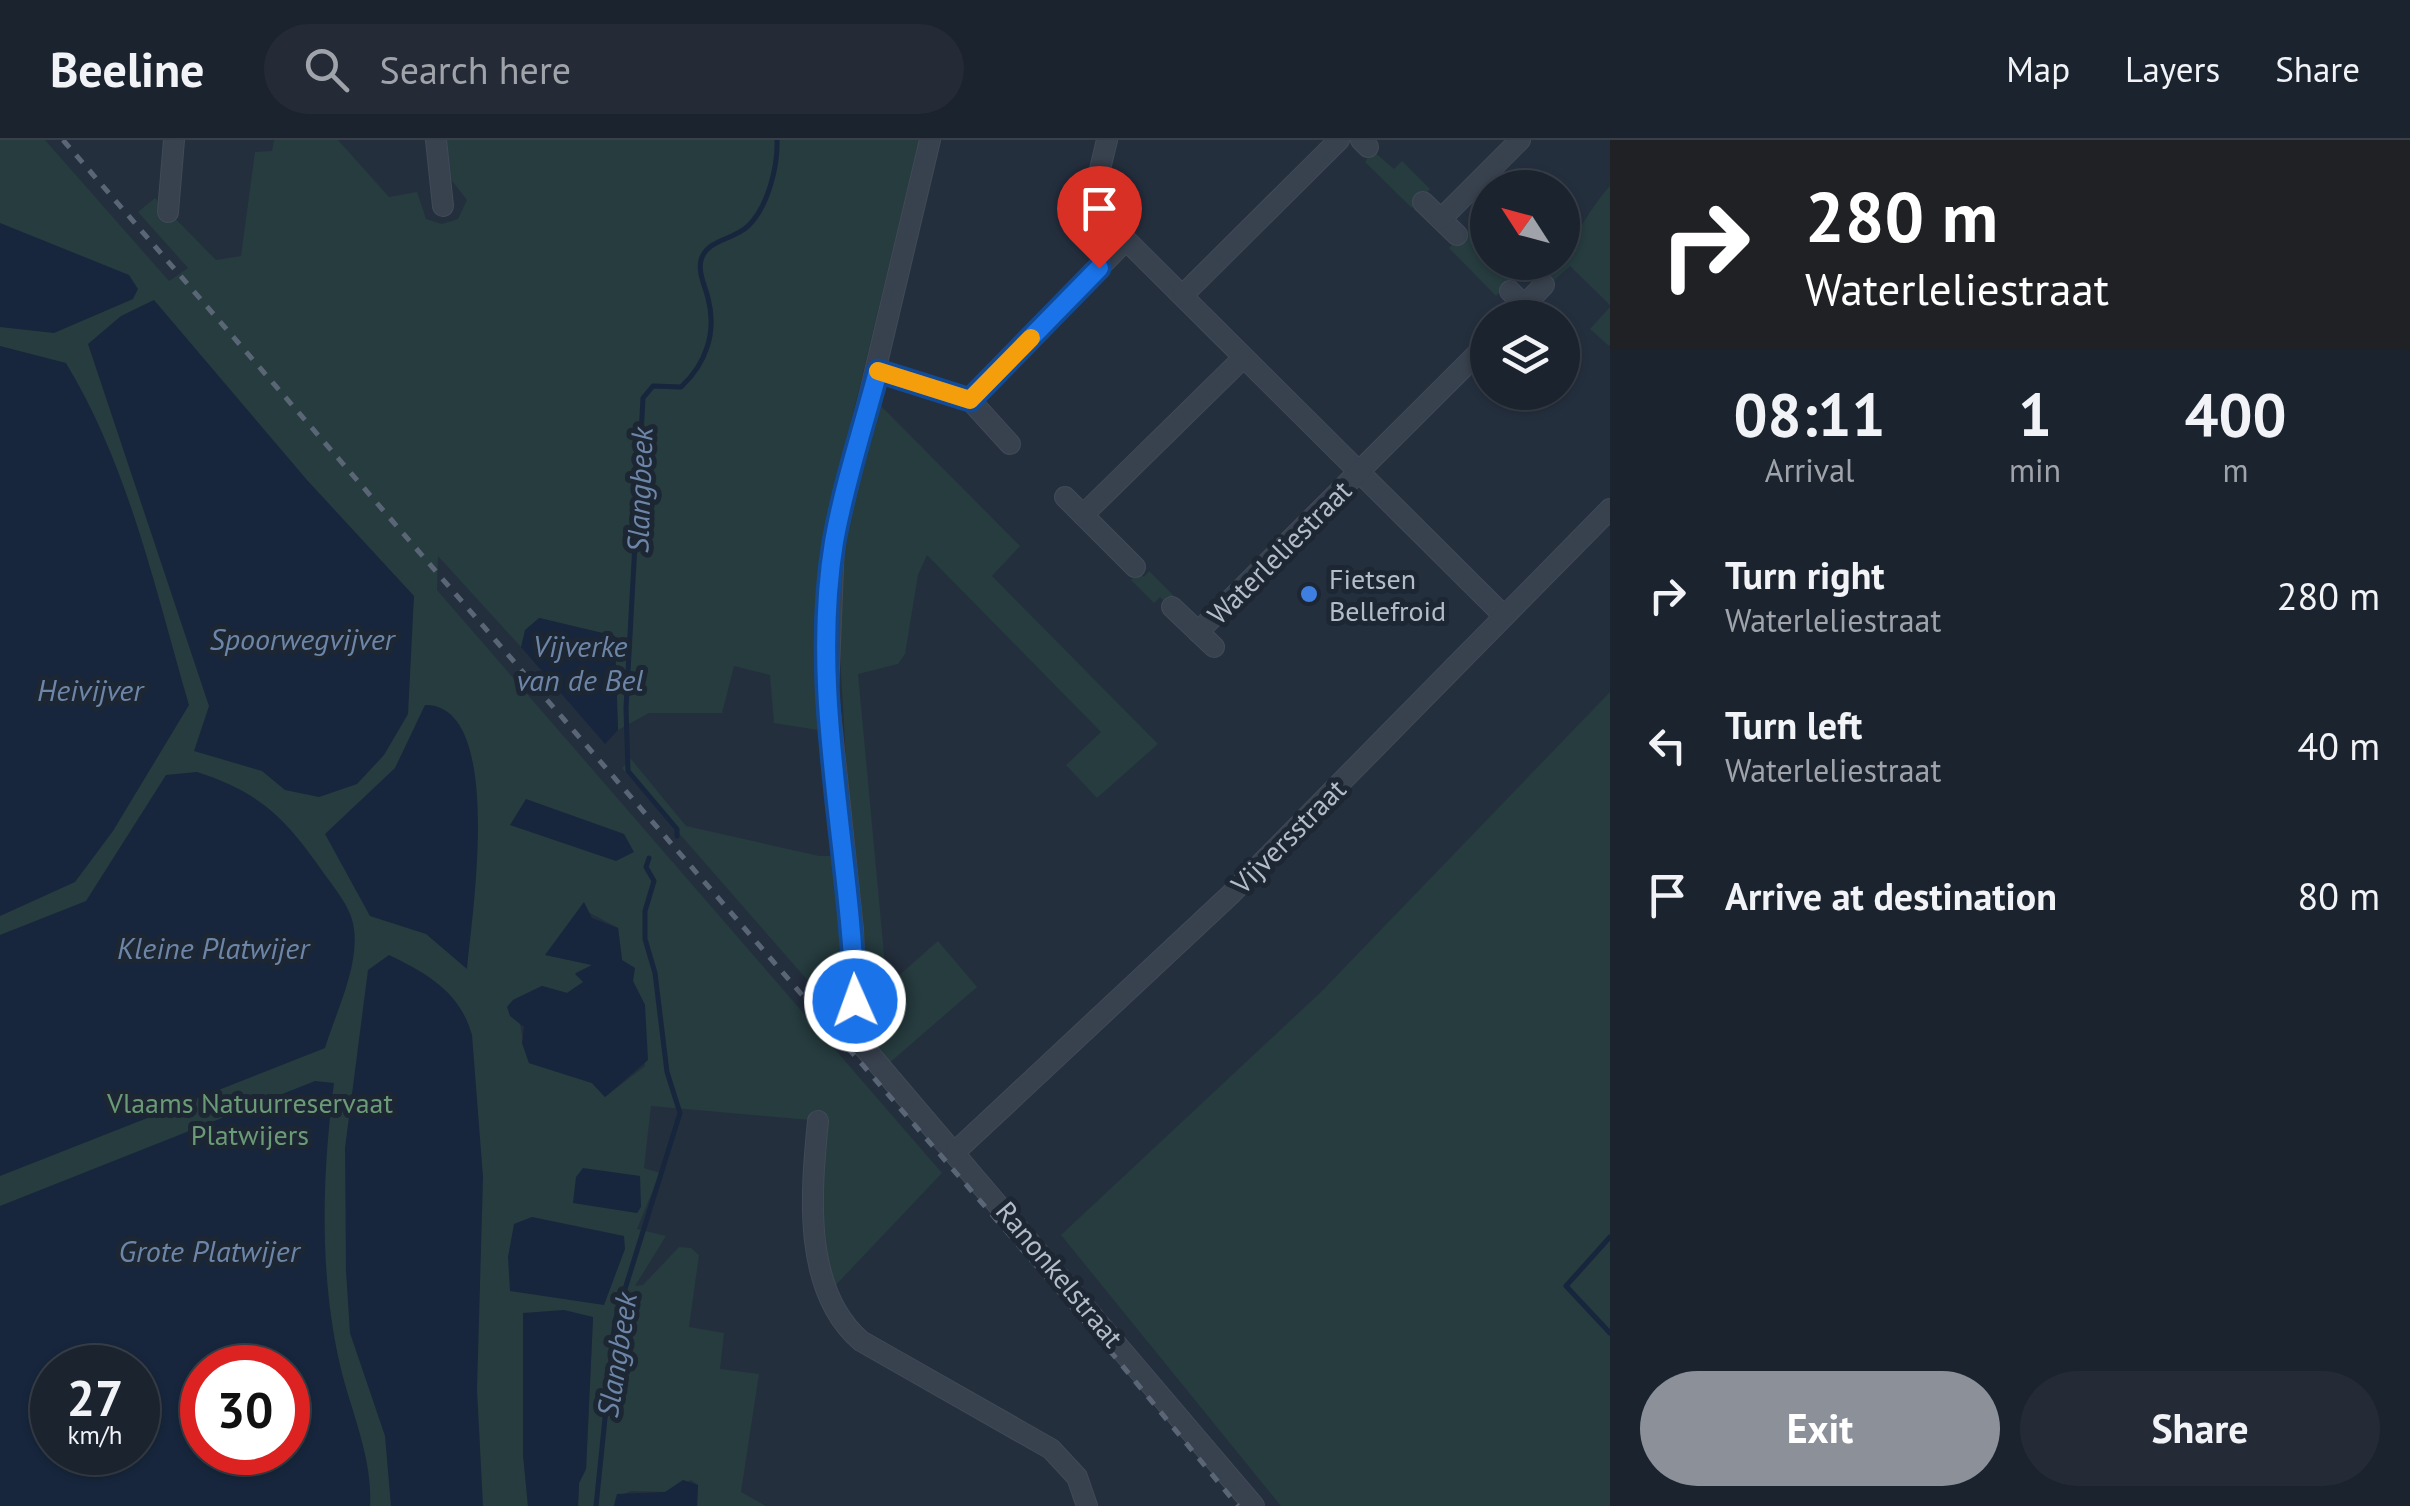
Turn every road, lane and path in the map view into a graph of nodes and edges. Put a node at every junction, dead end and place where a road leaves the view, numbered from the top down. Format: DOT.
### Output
graph roads {
  1 [pos="174,140"];
  2 [pos="436,140"];
  3 [pos="930,140"];
  4 [pos="1108,140"];
  5 [pos="1340,140"];
  6 [pos="1520,140"];
  7 [pos="1423,202"];
  8 [pos="443,206"];
  9 [pos="168,212"];
  10 [pos="1440,219"];
  11 [pos="1457,235"];
  12 [pos="1124,242"];
  13 [pos="1544,285"];
  14 [pos="1183,295"];
  15 [pos="1522,300"];
  16 [pos="1243,358"];
  17 [pos="1470,361"];
  18 [pos="878,371"];
  19 [pos="970,400"];
  20 [pos="1010,444"];
  21 [pos="1361,472"];
  22 [pos="1064,497"];
  23 [pos="1610,509"];
  24 [pos="1083,515"];
  25 [pos="1135,567"];
  26 [pos="1172,607"];
  27 [pos="1504,616"];
  28 [pos="818,1120"];
  29 [pos="956,1152"];
  30 [pos="1087,1506"];
  31 [pos="1254,1506"];
  1 -- 9 [label="street"];
  2 -- 8 [label="street"];
  3 -- 18 [label="street"];
  4 -- 12 [label="street, Waterleliestraat"];
  5 -- 14 [label="street"];
  6 -- 10 [label="street"];
  7 -- 10 [label="street"];
  10 -- 11 [label="street"];
  12 -- 14 [label="street, Waterleliestraat"];
  12 -- 19 [label="street"];
  13 -- 15 [label="street"];
  14 -- 16 [label="street, Waterleliestraat"];
  16 -- 21 [label="street, Waterleliestraat"];
  16 -- 24 [label="street"];
  17 -- 21 [label="street, Waterleliestraat"];
  18 -- 19 [label="street"];
  18 -- 29 [label="street, Ranonkelstraat"];
  19 -- 20 [label="street"];
  21 -- 26 [label="street, Waterleliestraat"];
  21 -- 27 [label="street, Waterleliestraat"];
  22 -- 24 [label="street"];
  23 -- 27 [label="street, Vijversstraat"];
  24 -- 25 [label="street"];
  27 -- 29 [label="street, Vijversstraat"];
  28 -- 30 [label="street"];
  29 -- 31 [label="street, Ranonkelstraat"];
}
